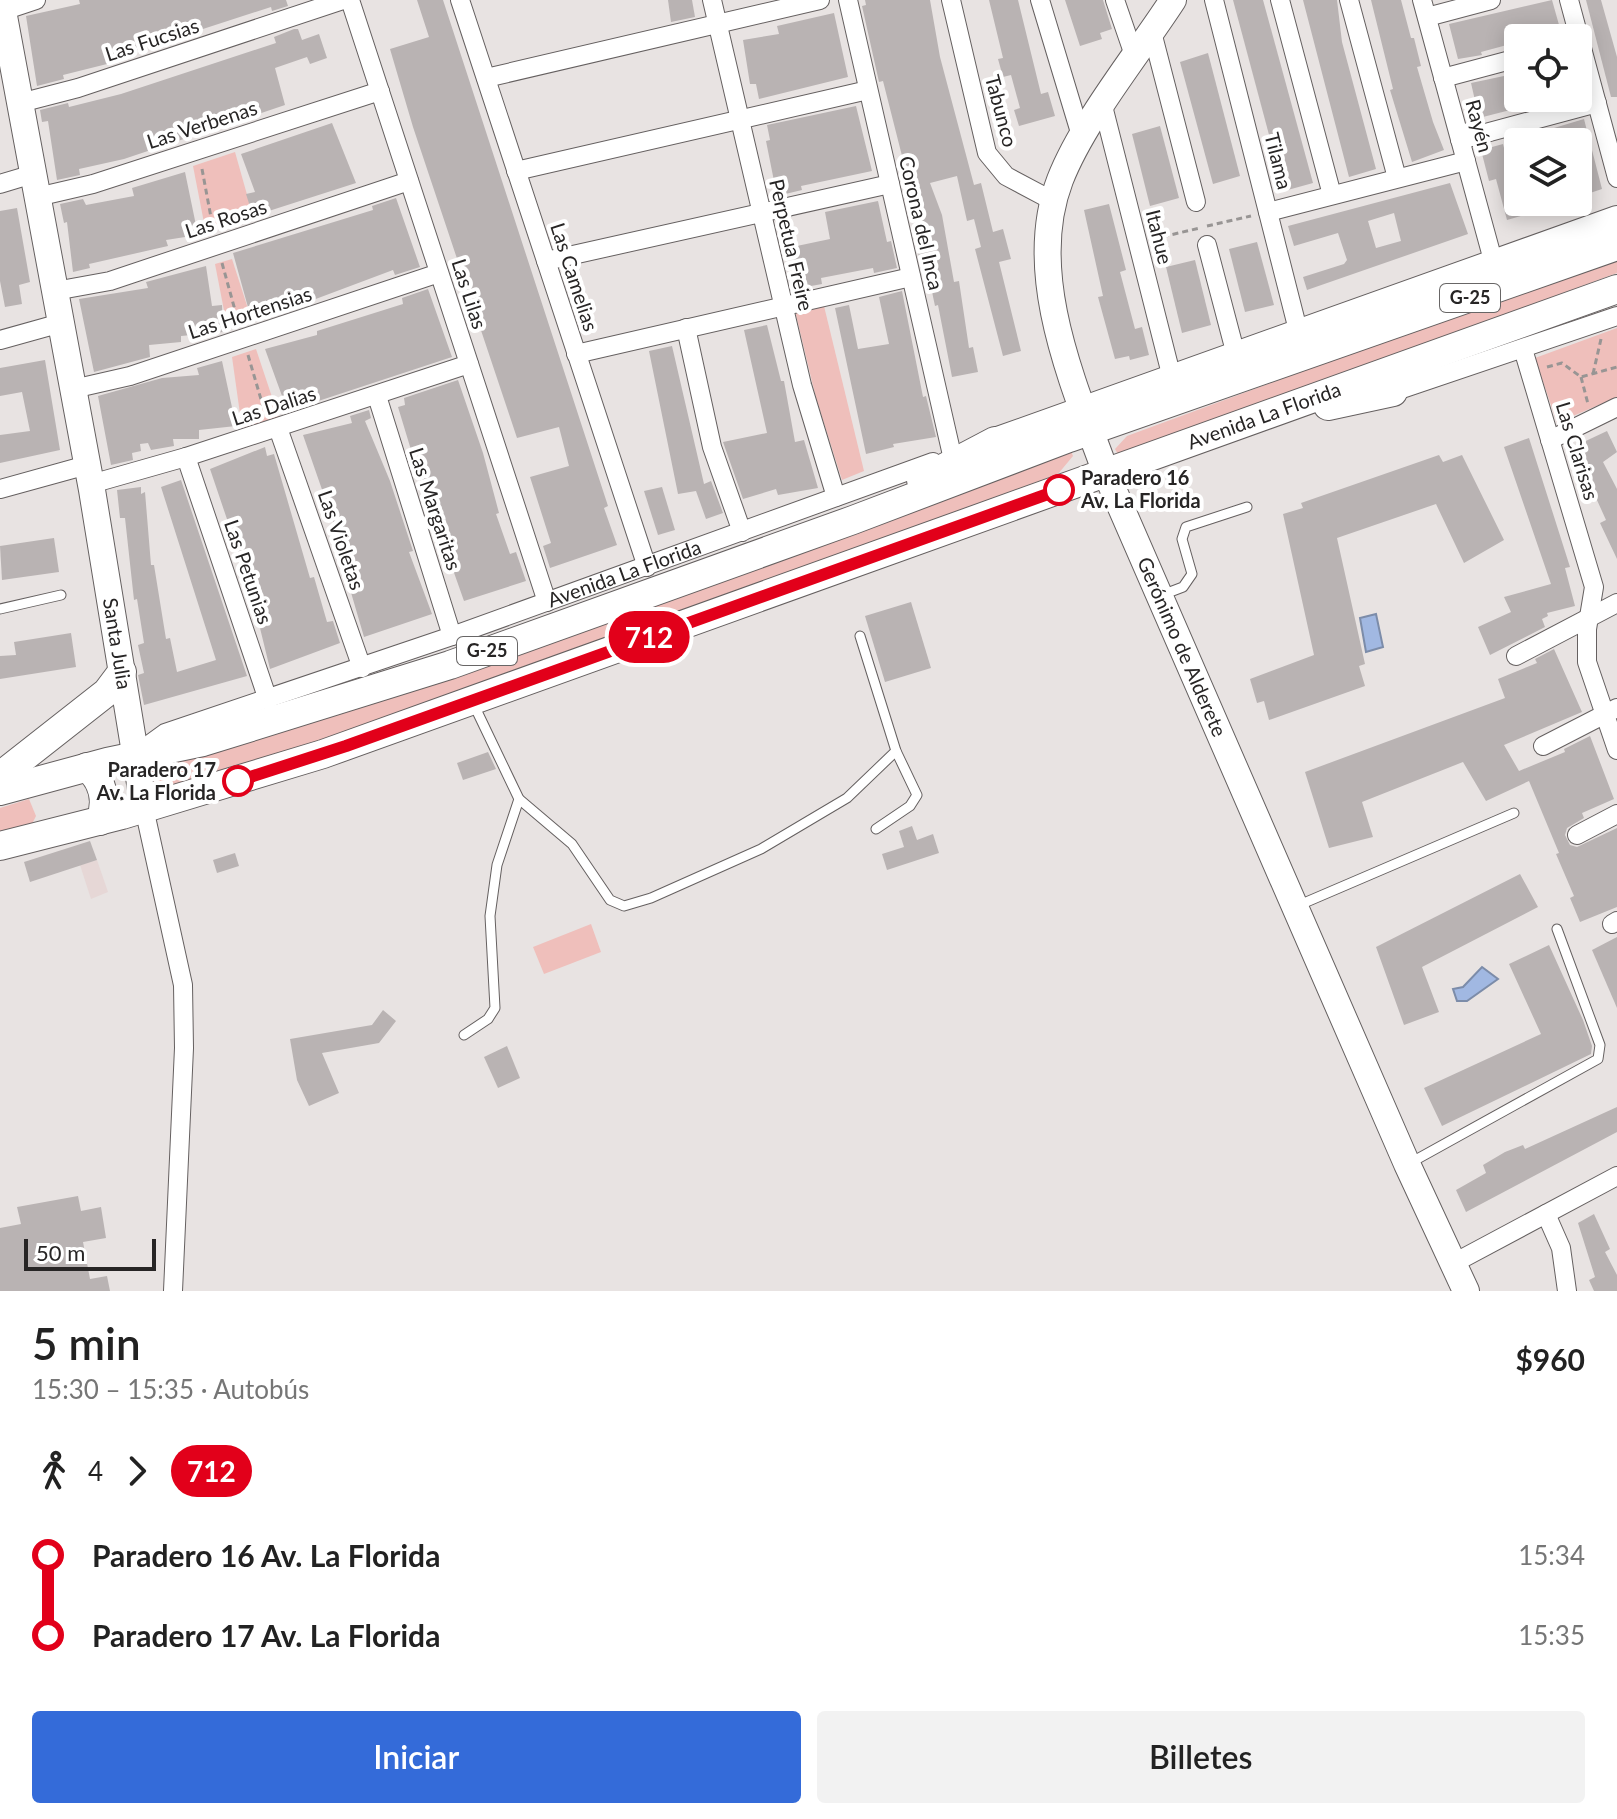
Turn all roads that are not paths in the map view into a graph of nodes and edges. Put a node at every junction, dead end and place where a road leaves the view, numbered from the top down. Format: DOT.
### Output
graph roads {
  1 [pos="36,0"];
  2 [pos="343,0"];
  3 [pos="350,0"];
  4 [pos="460,0"];
  5 [pos="712,0"];
  6 [pos="820,0"];
  7 [pos="848,0"];
  8 [pos="951,0"];
  9 [pos="1040,0"];
  10 [pos="1115,0"];
  11 [pos="1173,0"];
  12 [pos="1214,0"];
  13 [pos="1280,0"];
  14 [pos="1349,0"];
  15 [pos="1491,0"];
  16 [pos="1569,0"];
  17 [pos="2,5"];
  18 [pos="1425,9"];
  19 [pos="717,24"];
  20 [pos="1575,24"];
  21 [pos="1152,32"];
  22 [pos="5,53"];
  23 [pos="1135,58"];
  24 [pos="1504,62"];
  25 [pos="486,78"];
  26 [pos="1443,78"];
  27 [pos="1592,86"];
  28 [pos="868,90"];
  29 [pos="380,91"];
  30 [pos="20,103"];
  31 [pos="1597,103"];
  32 [pos="1103,106"];
  33 [pos="739,119"];
  34 [pos="1082,139"];
  35 [pos="1460,140"];
  36 [pos="1466,161"];
  37 [pos="516,171"];
  38 [pos="1397,178"];
  39 [pos="1617,178"];
  40 [pos="409,181"];
  41 [pos="0,184"];
  42 [pos="890,184"];
  43 [pos="35,186"];
  44 [pos="1332,195"];
  45 [pos="1053,201"];
  46 [pos="1196,202"];
  47 [pos="1268,212"];
  48 [pos="761,213"];
  49 [pos="1617,219"];
  50 [pos="1207,245"];
  51 [pos="1617,246"];
  52 [pos="546,261"];
  53 [pos="439,273"];
  54 [pos="1496,276"];
  55 [pos="911,277"];
  56 [pos="1617,289"];
  57 [pos="55,291"];
  58 [pos="782,306"];
  59 [pos="1609,318"];
  60 [pos="61,323"];
  61 [pos="1508,326"];
  62 [pos="686,328"];
  63 [pos="1367,333"];
  64 [pos="1299,334"];
  65 [pos="0,340"];
  66 [pos="1523,349"];
  67 [pos="576,354"];
  68 [pos="1236,355"];
  69 [pos="469,364"];
  70 [pos="1172,378"];
  71 [pos="73,389"];
  72 [pos="1393,392"];
  73 [pos="377,396"];
  74 [pos="1617,407"];
  75 [pos="1264,414"];
  76 [pos="1087,420"];
  77 [pos="274,429"];
  78 [pos="1550,440"];
  79 [pos="995,441"];
  80 [pos="952,455"];
  81 [pos="186,457"];
  82 [pos="1106,473"];
  83 [pos="89,474"];
  84 [pos="0,489"];
  85 [pos="836,497"];
  86 [pos="1247,507"];
  87 [pos="853,520"];
  88 [pos="742,532"];
  89 [pos="647,567"];
  90 [pos="61,595"];
  91 [pos="1158,596"];
  92 [pos="547,602"];
  93 [pos="623,603"];
  94 [pos="1617,603"];
  95 [pos="0,609"];
  96 [pos="1590,617"];
  97 [pos="452,636"];
  98 [pos="860,636"];
  99 [pos="638,641"];
  100 [pos="1516,656"];
  101 [pos="362,668"];
  102 [pos="122,672"];
  103 [pos="268,700"];
  104 [pos="473,701"];
  105 [pos="1610,711"];
  106 [pos="1543,746"];
  107 [pos="1617,750"];
  108 [pos="896,751"];
  109 [pos="135,756"];
  110 [pos="87,767"];
  111 [pos="0,776"];
  112 [pos="0,791"];
  113 [pos="519,799"];
  114 [pos="144,808"];
  115 [pos="1514,813"];
  116 [pos="1617,814"];
  117 [pos="100,821"];
  118 [pos="876,829"];
  119 [pos="1577,835"];
  120 [pos="0,846"];
  121 [pos="1294,907"];
  122 [pos="1557,929"];
  123 [pos="464,1035"];
  124 [pos="1407,1164"];
  125 [pos="1617,1176"];
  126 [pos="1546,1214"];
  127 [pos="1454,1263"];
  128 [pos="173,1291"];
  129 [pos="1466,1291"];
  130 [pos="1567,1291"];
  1 -- 17 [label="street"];
  2 -- 30 [label="street, Las Fucsias"];
  3 -- 29 [label="street, Las Lilas"];
  4 -- 25 [label="street, Las Camelias"];
  5 -- 19 [label="street, Perpetua Freire"];
  6 -- 19 [label="street"];
  7 -- 28 [label="street, Corona del Inca"];
  8 -- 45 [label="street, Tabunco"];
  9 -- 34 [label="street"];
  10 -- 23 [label="street"];
  11 -- 21 [label="street, Gerónimo de Alderete"];
  12 -- 47 [label="street, Tilama"];
  13 -- 44 [label="street"];
  14 -- 38 [label="street"];
  15 -- 18 [label="street"];
  16 -- 20 [label="street"];
  17 -- 22 [label="street, Santa Julia"];
  18 -- 26 [label="street, Rayén"];
  19 -- 25 [label="street"];
  19 -- 33 [label="street, Perpetua Freire"];
  21 -- 23 [label="street, Gerónimo de Alderete"];
  21 -- 46 [label="street"];
  22 -- 30 [label="street, Santa Julia"];
  23 -- 32 [label="street, Gerónimo de Alderete"];
  24 -- 26 [label="street"];
  25 -- 37 [label="street, Las Camelias"];
  26 -- 35 [label="street, Rayén"];
  27 -- 31 [label="street"];
  28 -- 33 [label="street"];
  28 -- 42 [label="street, Corona del Inca"];
  29 -- 40 [label="street, Las Lilas"];
  29 -- 43 [label="street, Las Verbenas"];
  30 -- 43 [label="street, Santa Julia"];
  31 -- 35 [label="street"];
  31 -- 39 [label="street"];
  32 -- 34 [label="street, Gerónimo de Alderete"];
  32 -- 70 [label="street, Itahue"];
  33 -- 37 [label="street"];
  33 -- 48 [label="street, Perpetua Freire"];
  34 -- 45 [label="street, Gerónimo de Alderete"];
  35 -- 36 [label="street, Rayén"];
  36 -- 38 [label="street"];
  36 -- 54 [label="street, Rayén"];
  37 -- 52 [label="street, Las Camelias"];
  38 -- 44 [label="street"];
  40 -- 53 [label="street, Las Lilas"];
  40 -- 57 [label="street, Las Rosas"];
  41 -- 43 [label="street, Las Verbenas"];
  42 -- 48 [label="street"];
  42 -- 55 [label="street, Corona del Inca"];
  43 -- 57 [label="street, Santa Julia"];
  44 -- 47 [label="street"];
  45 -- 76 [label="street, Gerónimo de Alderete"];
  47 -- 64 [label="street, Tilama"];
  48 -- 52 [label="street"];
  48 -- 58 [label="street, Perpetua Freire"];
  49 -- 54 [label="street, Avenida La Florida"];
  50 -- 68 [label="street"];
  51 -- 54 [label="main road, Avenida La Florida / G-25"];
  52 -- 67 [label="street, Las Camelias"];
  53 -- 69 [label="street, Las Lilas"];
  53 -- 71 [label="street, Las Hortensias"];
  54 -- 61 [label="main road"];
  54 -- 63 [label="main road, Avenida La Florida / G-25"];
  54 -- 64 [label="street, Avenida La Florida"];
  55 -- 58 [label="street"];
  55 -- 80 [label="street, Corona del Inca"];
  56 -- 61 [label="main road, Avenida La Florida / G-25"];
  57 -- 60 [label="street, Santa Julia"];
  58 -- 62 [label="street"];
  58 -- 85 [label="street, Perpetua Freire"];
  59 -- 66 [label="street"];
  60 -- 65 [label="street"];
  60 -- 71 [label="street, Santa Julia"];
  61 -- 75 [label="main road, Avenida La Florida / G-25"];
  62 -- 67 [label="street"];
  62 -- 88 [label="street"];
  63 -- 68 [label="main road"];
  63 -- 76 [label="main road, Avenida La Florida / G-25"];
  64 -- 68 [label="street, Avenida La Florida"];
  66 -- 72 [label="street"];
  66 -- 78 [label="street, Las Clarisas"];
  67 -- 89 [label="street, Las Camelias"];
  68 -- 70 [label="street, Avenida La Florida"];
  69 -- 73 [label="street, Las Dalias"];
  69 -- 92 [label="street, Las Lilas"];
  70 -- 76 [label="street, Avenida La Florida"];
  71 -- 83 [label="street, Santa Julia"];
  72 -- 75 [label="main road"];
  73 -- 77 [label="street, Las Dalias"];
  73 -- 97 [label="street, Las Margaritas"];
  74 -- 78 [label="street"];
  75 -- 82 [label="main road, Avenida La Florida / G-25"];
  76 -- 79 [label="street, Avenida La Florida"];
  76 -- 82 [label="street, Gerónimo de Alderete"];
  76 -- 87 [label="main road, Avenida La Florida / G-25"];
  77 -- 81 [label="street, Las Dalias"];
  77 -- 101 [label="street, Las Violetas"];
  78 -- 96 [label="street, Las Clarisas"];
  79 -- 80 [label="street, Avenida La Florida"];
  79 -- 87 [label="main road"];
  80 -- 85 [label="street, Avenida La Florida"];
  81 -- 83 [label="street, Las Dalias"];
  81 -- 103 [label="street, Las Petunias"];
  82 -- 91 [label="street, Gerónimo de Alderete"];
  82 -- 99 [label="main road, Avenida La Florida / G-25"];
  83 -- 84 [label="street, Las Dalias"];
  83 -- 102 [label="street, Santa Julia"];
  85 -- 88 [label="street, Avenida La Florida"];
  86 -- 91 [label="lane"];
  87 -- 93 [label="main road, Avenida La Florida / G-25"];
  88 -- 89 [label="street, Avenida La Florida"];
  89 -- 92 [label="street, Avenida La Florida"];
  90 -- 95 [label="lane"];
  91 -- 121 [label="street, Gerónimo de Alderete"];
  92 -- 97 [label="street, Avenida La Florida"];
  93 -- 99 [label="main road"];
  93 -- 109 [label="main road, Avenida La Florida / G-25"];
  94 -- 96 [label="street"];
  96 -- 100 [label="street"];
  96 -- 105 [label="street, Las Clarisas"];
  97 -- 101 [label="street, Avenida La Florida"];
  98 -- 108 [label="lane"];
  99 -- 104 [label="main road, Avenida La Florida / G-25"];
  101 -- 103 [label="street, Avenida La Florida"];
  102 -- 109 [label="street, Santa Julia"];
  102 -- 111 [label="main road"];
  103 -- 109 [label="street, Avenida La Florida"];
  104 -- 113 [label="lane"];
  104 -- 114 [label="main road, Avenida La Florida / G-25"];
  105 -- 106 [label="street"];
  105 -- 107 [label="street, Las Clarisas"];
  108 -- 113 [label="lane"];
  108 -- 118 [label="lane"];
  109 -- 110 [label="main road, Avenida La Florida / G-25"];
  109 -- 114 [label="street, Santa Julia"];
  110 -- 112 [label="main road, Avenida La Florida / G-25"];
  110 -- 117 [label="main road"];
  113 -- 123 [label="lane"];
  114 -- 117 [label="main road, Avenida La Florida / G-25"];
  114 -- 128 [label="street, Santa Julia"];
  115 -- 121 [label="lane"];
  116 -- 119 [label="street"];
  117 -- 120 [label="main road, Avenida La Florida / G-25"];
  121 -- 124 [label="street, Gerónimo de Alderete"];
  122 -- 124 [label="lane"];
  124 -- 127 [label="street, Gerónimo de Alderete"];
  125 -- 126 [label="street"];
  126 -- 127 [label="street"];
  126 -- 130 [label="street"];
  127 -- 129 [label="street, Gerónimo de Alderete"];
}
